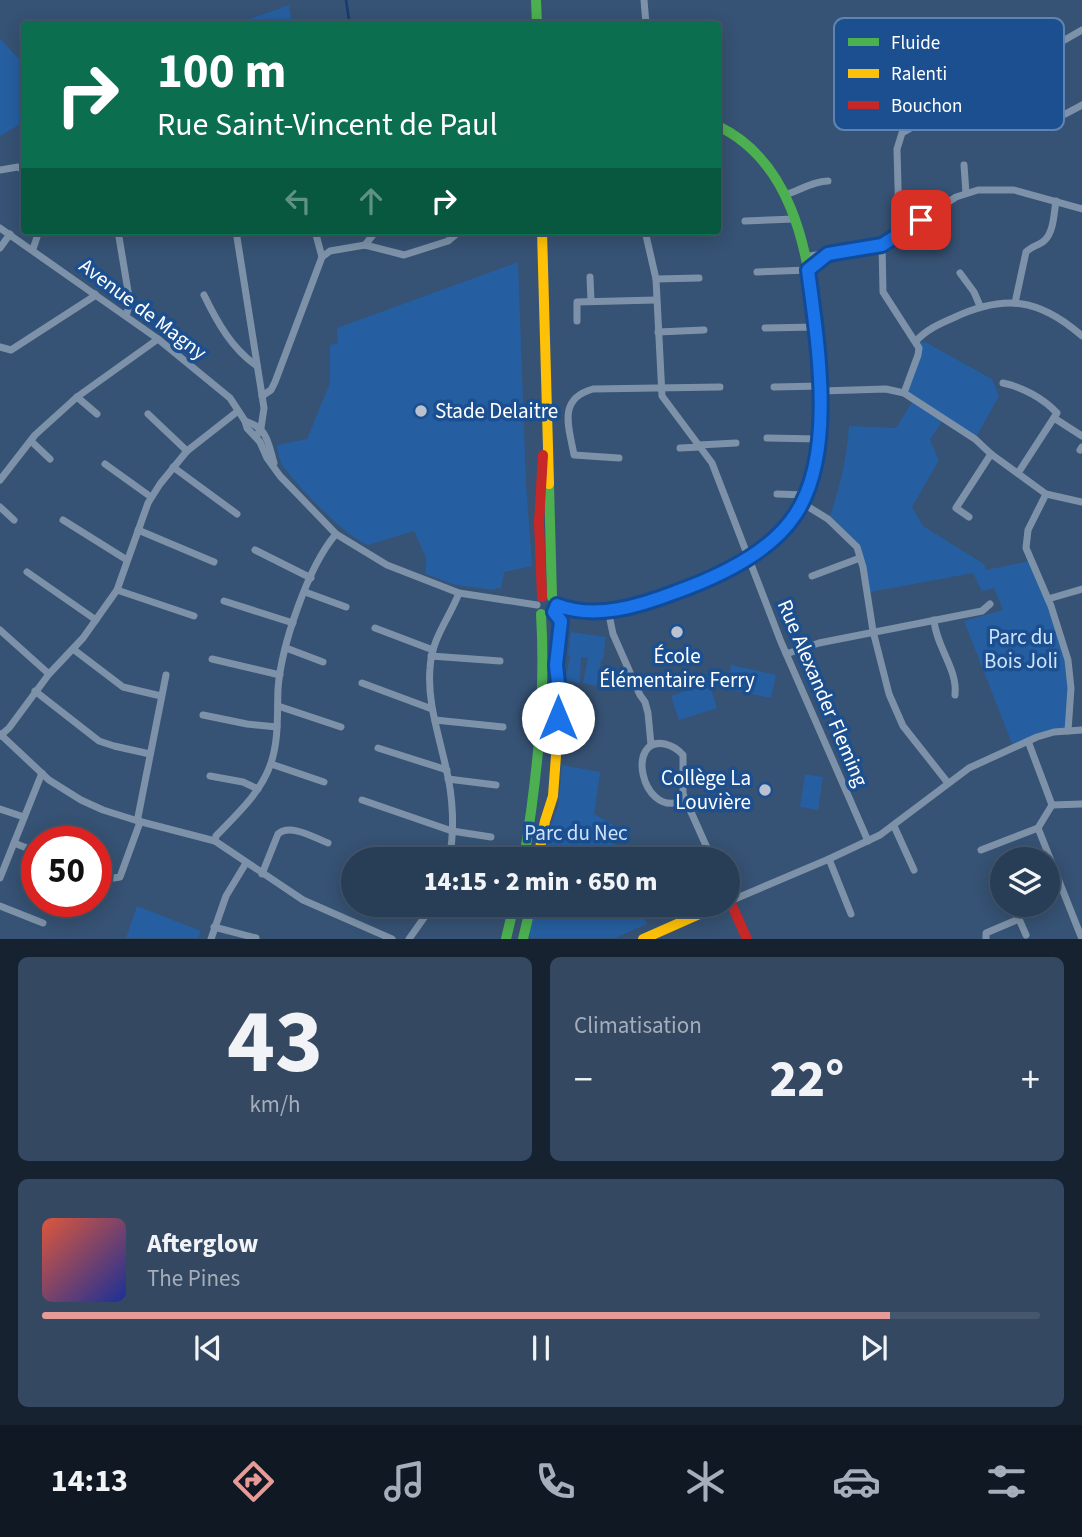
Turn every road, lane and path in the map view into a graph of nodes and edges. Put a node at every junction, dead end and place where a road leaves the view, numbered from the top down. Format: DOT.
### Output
graph roads {
  1 [pos="536,0"];
  2 [pos="644,0"];
  3 [pos="537,21"];
  4 [pos="646,21"];
  5 [pos="1082,30"];
  6 [pos="1064,40"];
  7 [pos="1082,105"];
  8 [pos="1064,114"];
  9 [pos="721,128"];
  10 [pos="906,130"];
  11 [pos="964,165"];
  12 [pos="21,168"];
  13 [pos="0,170"];
  14 [pos="828,181"];
  15 [pos="966,193"];
  16 [pos="785,195"];
  17 [pos="1056,201"];
  18 [pos="1082,209"];
  19 [pos="794,219"];
  20 [pos="745,221"];
  21 [pos="3,232"];
  22 [pos="904,232"];
  23 [pos="37,235"];
  24 [pos="119,235"];
  25 [pos="235,235"];
  26 [pos="316,235"];
  27 [pos="373,235"];
  28 [pos="455,235"];
  29 [pos="542,235"];
  30 [pos="646,235"];
  31 [pos="365,245"];
  32 [pos="882,245"];
  33 [pos="0,248"];
  34 [pos="33,249"];
  35 [pos="828,254"];
  36 [pos="322,257"];
  37 [pos="805,257"];
  38 [pos="808,270"];
  39 [pos="757,272"];
  40 [pos="960,273"];
  41 [pos="590,277"];
  42 [pos="699,278"];
  43 [pos="656,279"];
  44 [pos="95,294"];
  45 [pos="204,295"];
  46 [pos="656,300"];
  47 [pos="591,301"];
  48 [pos="1015,303"];
  49 [pos="979,306"];
  50 [pos="126,316"];
  51 [pos="577,321"];
  52 [pos="816,327"];
  53 [pos="765,328"];
  54 [pos="704,330"];
  55 [pos="657,331"];
  56 [pos="1082,335"];
  57 [pos="158,340"];
  58 [pos="916,341"];
  59 [pos="0,347"];
  60 [pos="257,366"];
  61 [pos="1003,383"];
  62 [pos="720,387"];
  63 [pos="774,387"];
  64 [pos="821,388"];
  65 [pos="661,389"];
  66 [pos="904,393"];
  67 [pos="262,396"];
  68 [pos="77,397"];
  69 [pos="238,411"];
  70 [pos="97,414"];
  71 [pos="148,414"];
  72 [pos="1054,418"];
  73 [pos="245,421"];
  74 [pos="261,428"];
  75 [pos="1082,436"];
  76 [pos="256,437"];
  77 [pos="767,438"];
  78 [pos="818,439"];
  79 [pos="31,441"];
  80 [pos="736,443"];
  81 [pos="700,446"];
  82 [pos="680,448"];
  83 [pos="187,451"];
  84 [pos="991,454"];
  85 [pos="619,458"];
  86 [pos="50,459"];
  87 [pos="105,464"];
  88 [pos="173,467"];
  89 [pos="275,469"];
  90 [pos="1018,473"];
  91 [pos="1,477"];
  92 [pos="777,494"];
  93 [pos="1046,494"];
  94 [pos="151,497"];
  95 [pos="804,499"];
  96 [pos="1082,502"];
  97 [pos="0,507"];
  98 [pos="237,514"];
  99 [pos="969,517"];
  100 [pos="14,520"];
  101 [pos="63,520"];
  102 [pos="138,530"];
  103 [pos="336,534"];
  104 [pos="255,550"];
  105 [pos="748,558"];
  106 [pos="860,558"];
  107 [pos="127,560"];
  108 [pos="214,562"];
  109 [pos="27,572"];
  110 [pos="812,576"];
  111 [pos="311,578"];
  112 [pos="1082,589"];
  113 [pos="117,590"];
  114 [pos="305,592"];
  115 [pos="458,593"];
  116 [pos="1048,599"];
  117 [pos="224,601"];
  118 [pos="990,604"];
  119 [pos="547,605"];
  120 [pos="345,607"];
  121 [pos="608,610"];
  122 [pos="194,616"];
  123 [pos="96,620"];
  124 [pos="934,620"];
  125 [pos="293,623"];
  126 [pos="375,628"];
  127 [pos="0,631"];
  128 [pos="873,631"];
  129 [pos="286,648"];
  130 [pos="73,649"];
  131 [pos="432,653"];
  132 [pos="786,654"];
  133 [pos="212,659"];
  134 [pos="500,661"];
  135 [pos="323,662"];
  136 [pos="49,674"];
  137 [pos="166,675"];
  138 [pos="280,675"];
  139 [pos="362,683"];
  140 [pos="35,691"];
  141 [pos="955,695"];
  142 [pos="161,696"];
  143 [pos="278,706"];
  144 [pos="432,709"];
  145 [pos="203,715"];
  146 [pos="435,720"];
  147 [pos="277,727"];
  148 [pos="341,727"];
  149 [pos="503,727"];
  150 [pos="1082,730"];
  151 [pos="1068,731"];
  152 [pos="0,735"];
  153 [pos="1028,741"];
  154 [pos="651,745"];
  155 [pos="378,748"];
  156 [pos="150,754"];
  157 [pos="271,764"];
  158 [pos="447,770"];
  159 [pos="43,773"];
  160 [pos="210,776"];
  161 [pos="448,779"];
  162 [pos="324,782"];
  163 [pos="948,783"];
  164 [pos="496,785"];
  165 [pos="258,789"];
  166 [pos="683,794"];
  167 [pos="362,800"];
  168 [pos="1082,804"];
  169 [pos="1052,805"];
  170 [pos="0,809"];
  171 [pos="24,817"];
  172 [pos="138,821"];
  173 [pos="894,826"];
  174 [pos="1038,828"];
  175 [pos="452,831"];
  176 [pos="491,837"];
  177 [pos="215,841"];
  178 [pos="868,841"];
  179 [pos="13,843"];
  180 [pos="328,843"];
  181 [pos="21,846"];
  182 [pos="450,847"];
  183 [pos="526,847"];
  184 [pos="540,847"];
  185 [pos="707,847"];
  186 [pos="981,850"];
  187 [pos="830,859"];
  188 [pos="246,863"];
  189 [pos="914,870"];
  190 [pos="262,874"];
  191 [pos="0,876"];
  192 [pos="112,877"];
  193 [pos="740,896"];
  194 [pos="0,906"];
  195 [pos="851,914"];
  196 [pos="425,917"];
  197 [pos="511,917"];
  198 [pos="528,917"];
  199 [pos="692,917"];
  200 [pos="735,917"];
  201 [pos="1078,918"];
  202 [pos="43,923"];
  203 [pos="214,927"];
  204 [pos="1026,935"];
  205 [pos="256,937"];
  206 [pos="211,939"];
  207 [pos="391,939"];
  208 [pos="409,939"];
  209 [pos="506,939"];
  210 [pos="523,939"];
  211 [pos="643,939"];
  212 [pos="747,939"];
  213 [pos="986,939"];
  214 [pos="1082,939"];
  1 -- 3 [label="main road"];
  2 -- 4 [label="street"];
  5 -- 6 [label="street"];
  7 -- 8 [label="street"];
  9 -- 16 [label="main road"];
  10 -- 22 [label="street"];
  11 -- 15 [label="street"];
  12 -- 13 [label="street"];
  14 -- 16 [label="street"];
  15 -- 17 [label="street"];
  15 -- 22 [label="street"];
  16 -- 19 [label="main road"];
  17 -- 18 [label="street"];
  17 -- 48 [label="street"];
  19 -- 20 [label="street"];
  19 -- 37 [label="main road"];
  21 -- 33 [label="street, Avenue de Magny"];
  21 -- 34 [label="street, Avenue de Magny"];
  22 -- 32 [label="street"];
  23 -- 34 [label="street"];
  24 -- 50 [label="street"];
  25 -- 60 [label="street"];
  26 -- 36 [label="street"];
  27 -- 31 [label="street"];
  28 -- 31 [label="street"];
  29 -- 119 [label="main road"];
  30 -- 43 [label="street"];
  31 -- 36 [label="street"];
  32 -- 35 [label="street"];
  32 -- 58 [label="street"];
  34 -- 44 [label="street, Avenue de Magny"];
  35 -- 37 [label="street"];
  35 -- 38 [label="street"];
  36 -- 67 [label="street"];
  37 -- 38 [label="main road"];
  38 -- 39 [label="street"];
  38 -- 52 [label="main road"];
  40 -- 49 [label="street"];
  41 -- 47 [label="street"];
  42 -- 43 [label="street"];
  43 -- 46 [label="street"];
  44 -- 50 [label="street, Avenue de Magny"];
  44 -- 59 [label="street"];
  45 -- 60 [label="street"];
  46 -- 47 [label="street"];
  46 -- 55 [label="street"];
  47 -- 51 [label="street"];
  48 -- 49 [label="street"];
  48 -- 56 [label="street"];
  49 -- 58 [label="street"];
  50 -- 57 [label="street, Avenue de Magny"];
  52 -- 53 [label="street"];
  52 -- 64 [label="main road"];
  54 -- 55 [label="street"];
  55 -- 65 [label="street"];
  57 -- 68 [label="street"];
  57 -- 69 [label="street, Avenue de Magny"];
  58 -- 66 [label="street"];
  60 -- 67 [label="street"];
  61 -- 72 [label="street"];
  62 -- 65 [label="street"];
  63 -- 64 [label="street"];
  64 -- 66 [label="street"];
  64 -- 78 [label="main road"];
  65 -- 81 [label="street, Rue Alexander Fleming"];
  65 -- 85 [label="street"];
  66 -- 84 [label="street"];
  67 -- 74 [label="street"];
  68 -- 70 [label="street"];
  68 -- 79 [label="street"];
  69 -- 73 [label="street, Avenue de Magny"];
  69 -- 83 [label="street"];
  71 -- 83 [label="street"];
  72 -- 75 [label="street"];
  72 -- 90 [label="street"];
  73 -- 74 [label="street"];
  73 -- 76 [label="street, Avenue de Magny"];
  74 -- 76 [label="street"];
  74 -- 89 [label="street, Avenue de Magny"];
  76 -- 89 [label="street, Avenue de Magny"];
  77 -- 78 [label="street"];
  78 -- 95 [label="main road"];
  79 -- 86 [label="street"];
  79 -- 91 [label="street"];
  80 -- 81 [label="street"];
  81 -- 82 [label="street"];
  81 -- 105 [label="street, Rue Alexander Fleming"];
  83 -- 88 [label="street"];
  84 -- 90 [label="street"];
  84 -- 99 [label="street"];
  87 -- 94 [label="street"];
  88 -- 94 [label="street"];
  88 -- 98 [label="street"];
  89 -- 103 [label="street, Avenue de Magny"];
  90 -- 93 [label="street"];
  92 -- 95 [label="street"];
  93 -- 96 [label="street"];
  93 -- 116 [label="street"];
  94 -- 102 [label="street"];
  95 -- 105 [label="main road"];
  95 -- 106 [label="street"];
  97 -- 100 [label="street"];
  101 -- 107 [label="street"];
  102 -- 107 [label="street"];
  102 -- 108 [label="street"];
  103 -- 111 [label="street"];
  103 -- 115 [label="street, Avenue de Magny"];
  104 -- 111 [label="street"];
  105 -- 121 [label="main road"];
  105 -- 132 [label="street, Rue Alexander Fleming"];
  106 -- 110 [label="street"];
  106 -- 128 [label="street"];
  107 -- 113 [label="street"];
  109 -- 123 [label="street"];
  111 -- 114 [label="street"];
  112 -- 116 [label="street"];
  113 -- 122 [label="street"];
  113 -- 123 [label="street"];
  114 -- 120 [label="street"];
  114 -- 125 [label="street"];
  115 -- 119 [label="street, Avenue de Magny"];
  115 -- 131 [label="street"];
  116 -- 151 [label="street"];
  117 -- 125 [label="street"];
  118 -- 124 [label="street"];
  119 -- 121 [label="main road"];
  119 -- 183 [label="main road"];
  119 -- 184 [label="main road"];
  121 -- 154 [label="street"];
  123 -- 130 [label="street"];
  124 -- 128 [label="street"];
  124 -- 141 [label="street"];
  125 -- 129 [label="street"];
  126 -- 131 [label="street"];
  127 -- 136 [label="street"];
  128 -- 132 [label="street"];
  128 -- 163 [label="street"];
  129 -- 135 [label="street"];
  129 -- 138 [label="street"];
  130 -- 136 [label="street"];
  130 -- 142 [label="street"];
  131 -- 134 [label="street"];
  131 -- 144 [label="street"];
  132 -- 178 [label="street, Rue Alexander Fleming"];
  133 -- 138 [label="street"];
  136 -- 140 [label="street"];
  137 -- 142 [label="street"];
  138 -- 143 [label="street"];
  139 -- 144 [label="street"];
  140 -- 152 [label="street"];
  140 -- 156 [label="street"];
  142 -- 156 [label="street"];
  143 -- 147 [label="street"];
  143 -- 148 [label="street"];
  144 -- 146 [label="street"];
  145 -- 147 [label="street"];
  146 -- 149 [label="street"];
  146 -- 158 [label="street"];
  147 -- 157 [label="street"];
  150 -- 151 [label="street"];
  151 -- 153 [label="street"];
  152 -- 159 [label="street"];
  153 -- 163 [label="street"];
  153 -- 169 [label="street"];
  154 -- 166 [label="street"];
  154 -- 166 [label="street"];
  155 -- 158 [label="street"];
  156 -- 172 [label="street"];
  157 -- 162 [label="street"];
  157 -- 165 [label="street"];
  158 -- 161 [label="street"];
  159 -- 171 [label="street"];
  159 -- 172 [label="street"];
  160 -- 165 [label="street"];
  161 -- 164 [label="street"];
  161 -- 175 [label="street"];
  163 -- 173 [label="street"];
  165 -- 177 [label="street"];
  166 -- 185 [label="street"];
  167 -- 175 [label="street"];
  168 -- 169 [label="street"];
  169 -- 174 [label="street"];
  170 -- 171 [label="street"];
  171 -- 179 [label="street"];
  172 -- 177 [label="street"];
  172 -- 192 [label="street"];
  173 -- 178 [label="street"];
  173 -- 189 [label="street"];
  174 -- 186 [label="street"];
  174 -- 201 [label="street"];
  175 -- 176 [label="street"];
  175 -- 182 [label="street"];
  177 -- 188 [label="street"];
  178 -- 187 [label="street"];
  179 -- 181 [label="street"];
  179 -- 191 [label="street"];
  180 -- 190 [label="street"];
  187 -- 193 [label="street"];
  187 -- 195 [label="street"];
  188 -- 190 [label="street"];
  188 -- 203 [label="street"];
  190 -- 207 [label="street"];
  194 -- 202 [label="street"];
  196 -- 208 [label="street"];
  197 -- 209 [label="main road"];
  198 -- 210 [label="main road"];
  199 -- 211 [label="main road"];
  200 -- 212 [label="main road"];
  201 -- 214 [label="street"];
  203 -- 205 [label="street"];
  203 -- 206 [label="street"];
  204 -- 213 [label="street"];
}
